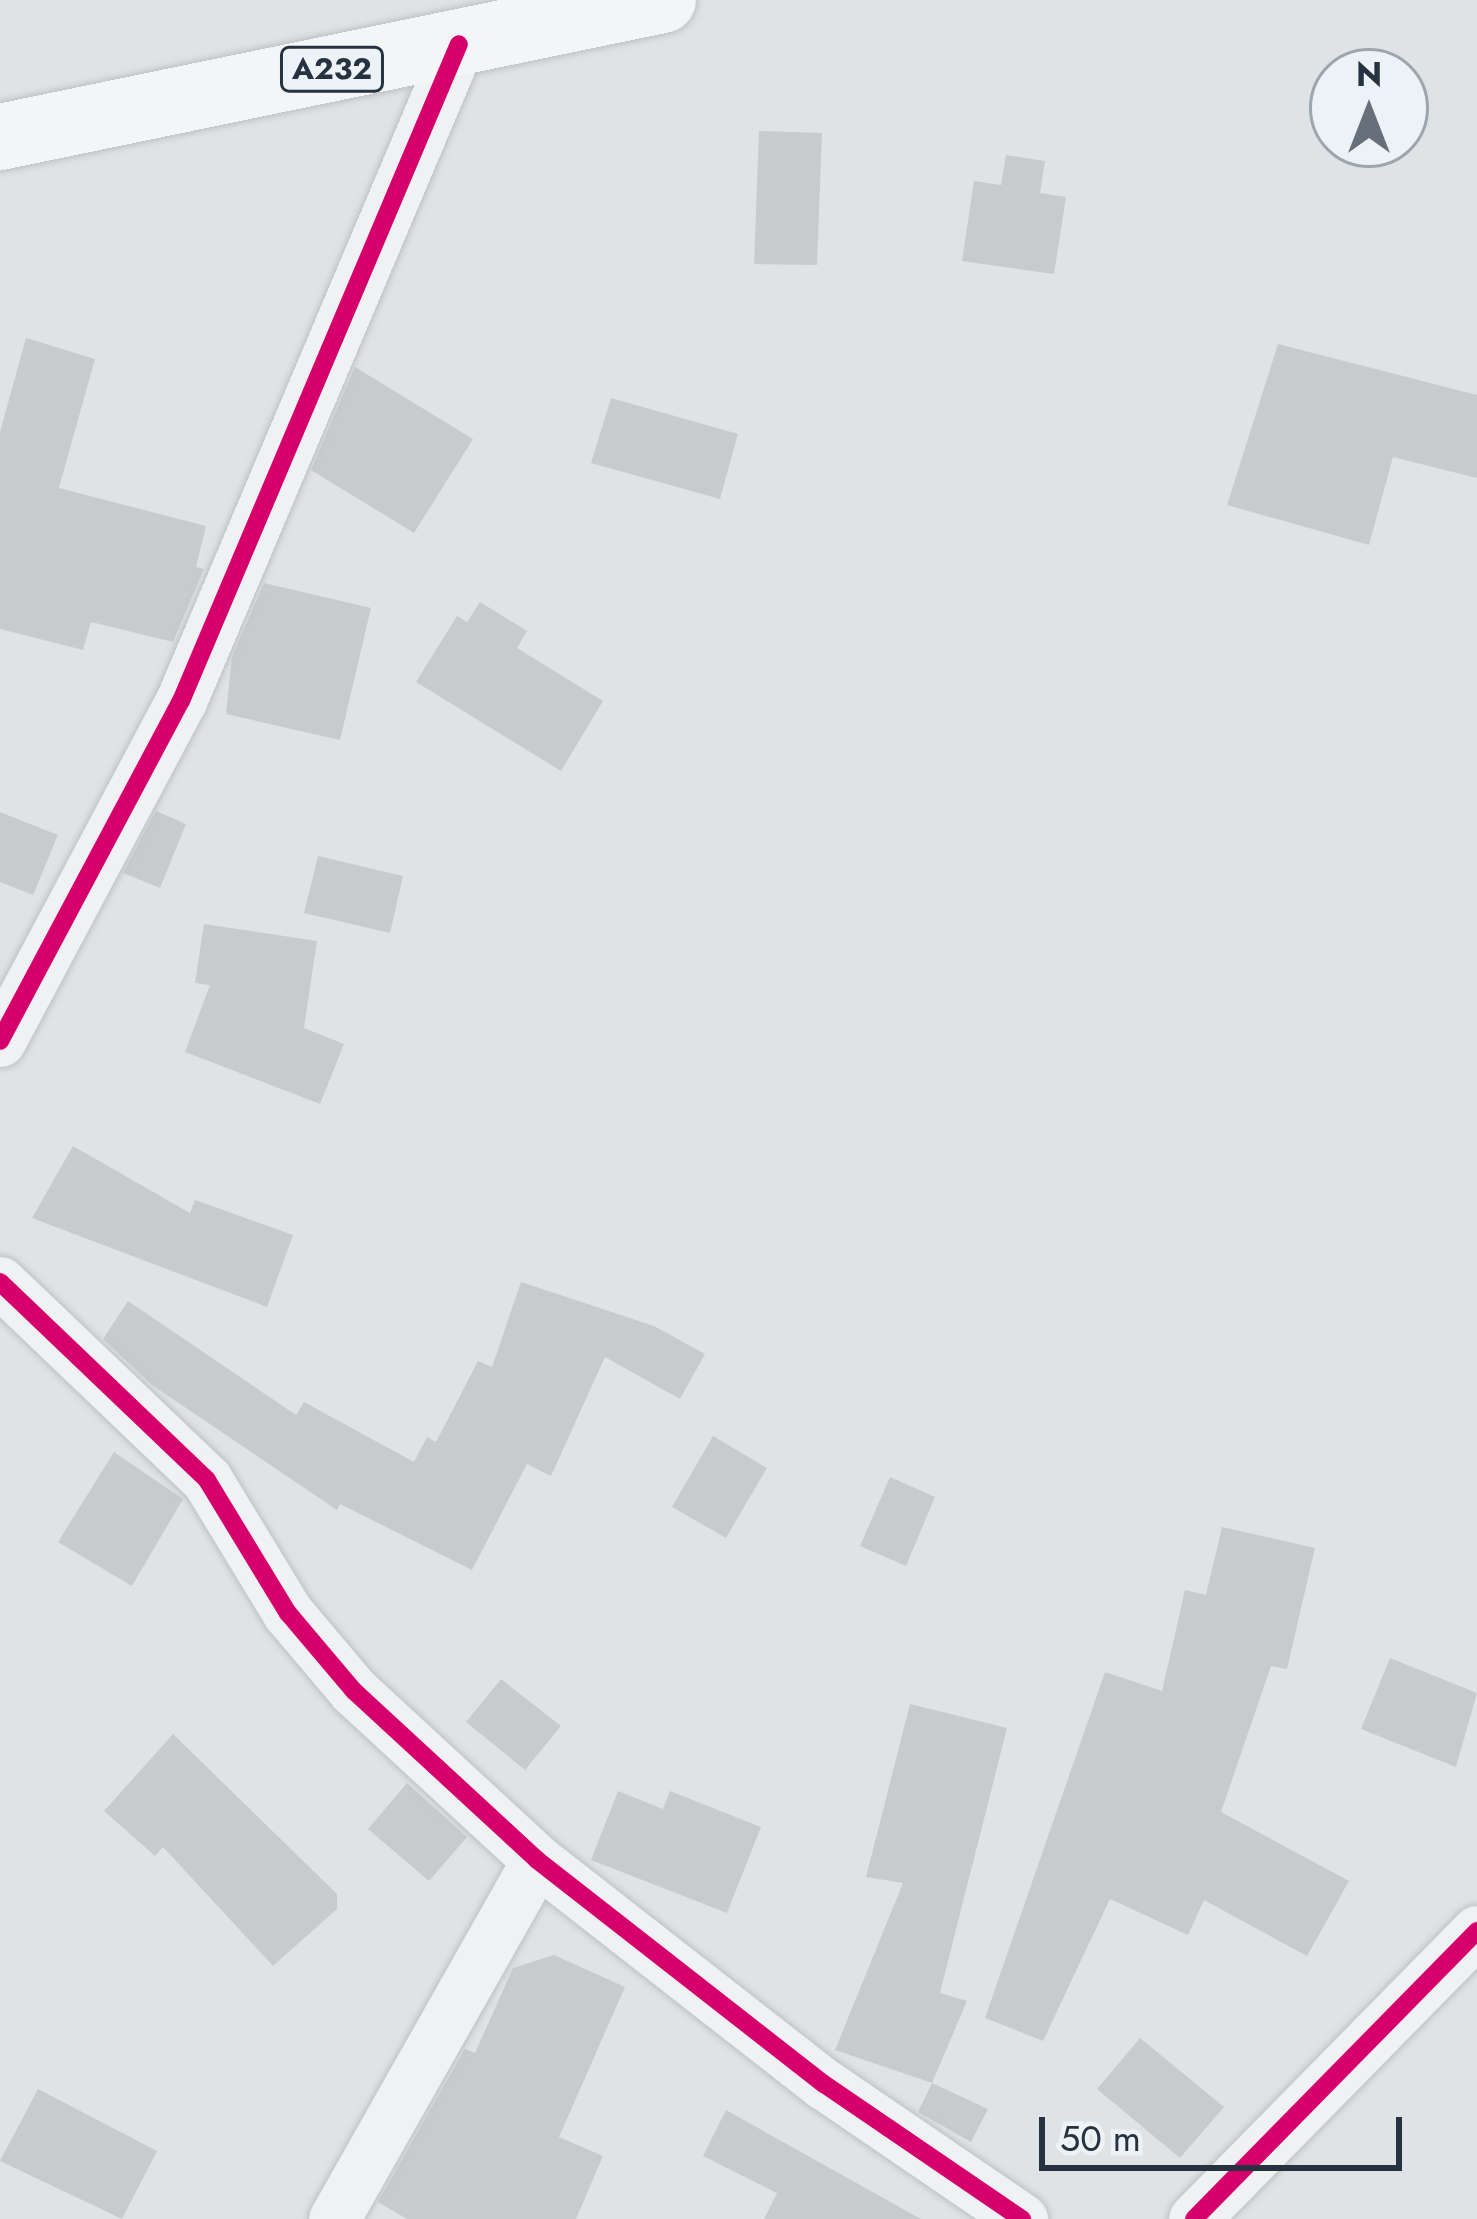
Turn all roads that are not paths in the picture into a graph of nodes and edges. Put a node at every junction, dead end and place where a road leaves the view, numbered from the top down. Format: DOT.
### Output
graph roads {
  1 [pos="663,0"];
  2 [pos="460,44"];
  3 [pos="0,136"];
  4 [pos="0,1041"];
  5 [pos="0,1282"];
  6 [pos="538,1860"];
  7 [pos="1477,1931"];
  8 [pos="334,2219"];
  9 [pos="1022,2219"];
  10 [pos="1194,2219"];
  1 -- 2 [label="main road, A232"];
  2 -- 3 [label="main road, A232"];
  2 -- 4 [label="street"];
  5 -- 6 [label="street"];
  6 -- 8 [label="street"];
  6 -- 9 [label="street"];
  7 -- 10 [label="street"];
}
